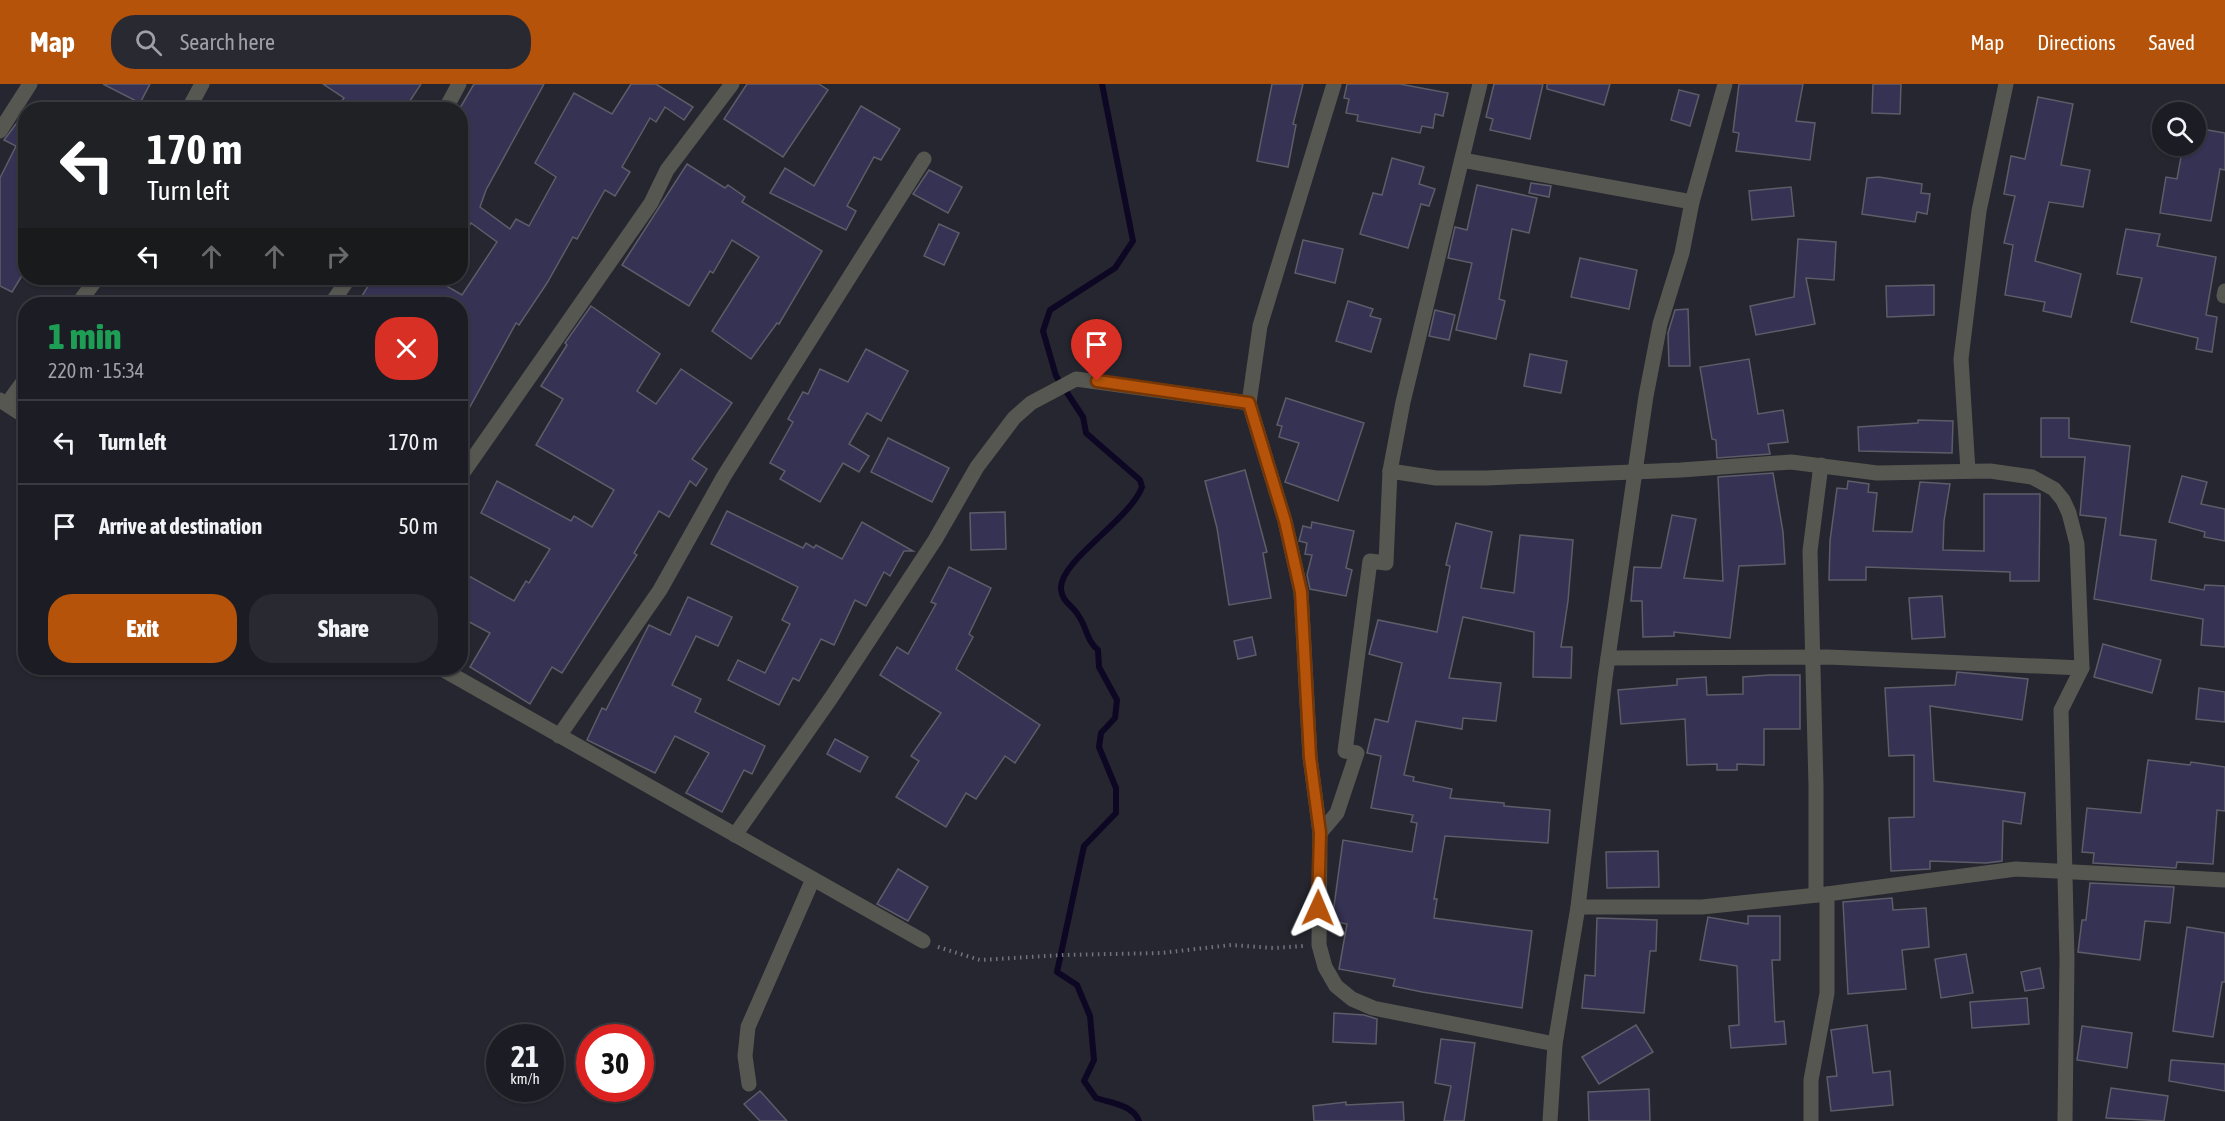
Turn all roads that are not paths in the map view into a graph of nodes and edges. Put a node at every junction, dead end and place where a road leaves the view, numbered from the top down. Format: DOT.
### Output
graph roads {
  1 [pos="30,84"];
  2 [pos="202,84"];
  3 [pos="459,84"];
  4 [pos="732,84"];
  5 [pos="1334,84"];
  6 [pos="1480,84"];
  7 [pos="1725,84"];
  8 [pos="2006,84"];
  9 [pos="19,102"];
  10 [pos="192,102"];
  11 [pos="449,102"];
  12 [pos="18,103"];
  13 [pos="0,131"];
  14 [pos="924,159"];
  15 [pos="1462,160"];
  16 [pos="1692,202"];
  17 [pos="18,386"];
  18 [pos="3,402"];
  19 [pos="1249,403"];
  20 [pos="18,412"];
  21 [pos="1821,465"];
  22 [pos="468,466"];
  23 [pos="1390,471"];
  24 [pos="1968,471"];
  25 [pos="1633,472"];
  26 [pos="1811,657"];
  27 [pos="1608,658"];
  28 [pos="2082,668"];
  29 [pos="452,675"];
  30 [pos="559,736"];
  31 [pos="1320,833"];
  32 [pos="735,835"];
  33 [pos="2066,871"];
  34 [pos="813,879"];
  35 [pos="2225,880"];
  36 [pos="1821,895"];
  37 [pos="1578,907"];
  38 [pos="923,941"];
  39 [pos="1555,1044"];
  40 [pos="748,1084"];
  41 [pos="1550,1121"];
  42 [pos="1811,1121"];
  43 [pos="2064,1121"];
  1 -- 9 [label="street"];
  2 -- 10 [label="street"];
  3 -- 11 [label="street"];
  4 -- 22 [label="street"];
  5 -- 19 [label="street"];
  6 -- 15 [label="street"];
  7 -- 16 [label="street"];
  8 -- 24 [label="street"];
  12 -- 13 [label="street"];
  14 -- 30 [label="street"];
  15 -- 16 [label="street"];
  15 -- 23 [label="street"];
  16 -- 25 [label="street"];
  17 -- 18 [label="street"];
  18 -- 20 [label="street"];
  19 -- 31 [label="street"];
  19 -- 32 [label="street"];
  21 -- 24 [label="street"];
  21 -- 25 [label="street"];
  21 -- 26 [label="street"];
  23 -- 25 [label="street"];
  23 -- 31 [label="street"];
  24 -- 28 [label="street"];
  25 -- 27 [label="street"];
  26 -- 27 [label="street"];
  26 -- 28 [label="street"];
  26 -- 36 [label="street"];
  27 -- 37 [label="street"];
  28 -- 33 [label="street"];
  29 -- 30 [label="street"];
  30 -- 32 [label="street"];
  31 -- 39 [label="street"];
  32 -- 34 [label="street"];
  33 -- 35 [label="street"];
  33 -- 36 [label="street"];
  33 -- 43 [label="street"];
  34 -- 38 [label="street"];
  34 -- 40 [label="street"];
  36 -- 37 [label="street"];
  36 -- 42 [label="street"];
  37 -- 39 [label="street"];
  39 -- 41 [label="street"];
}
